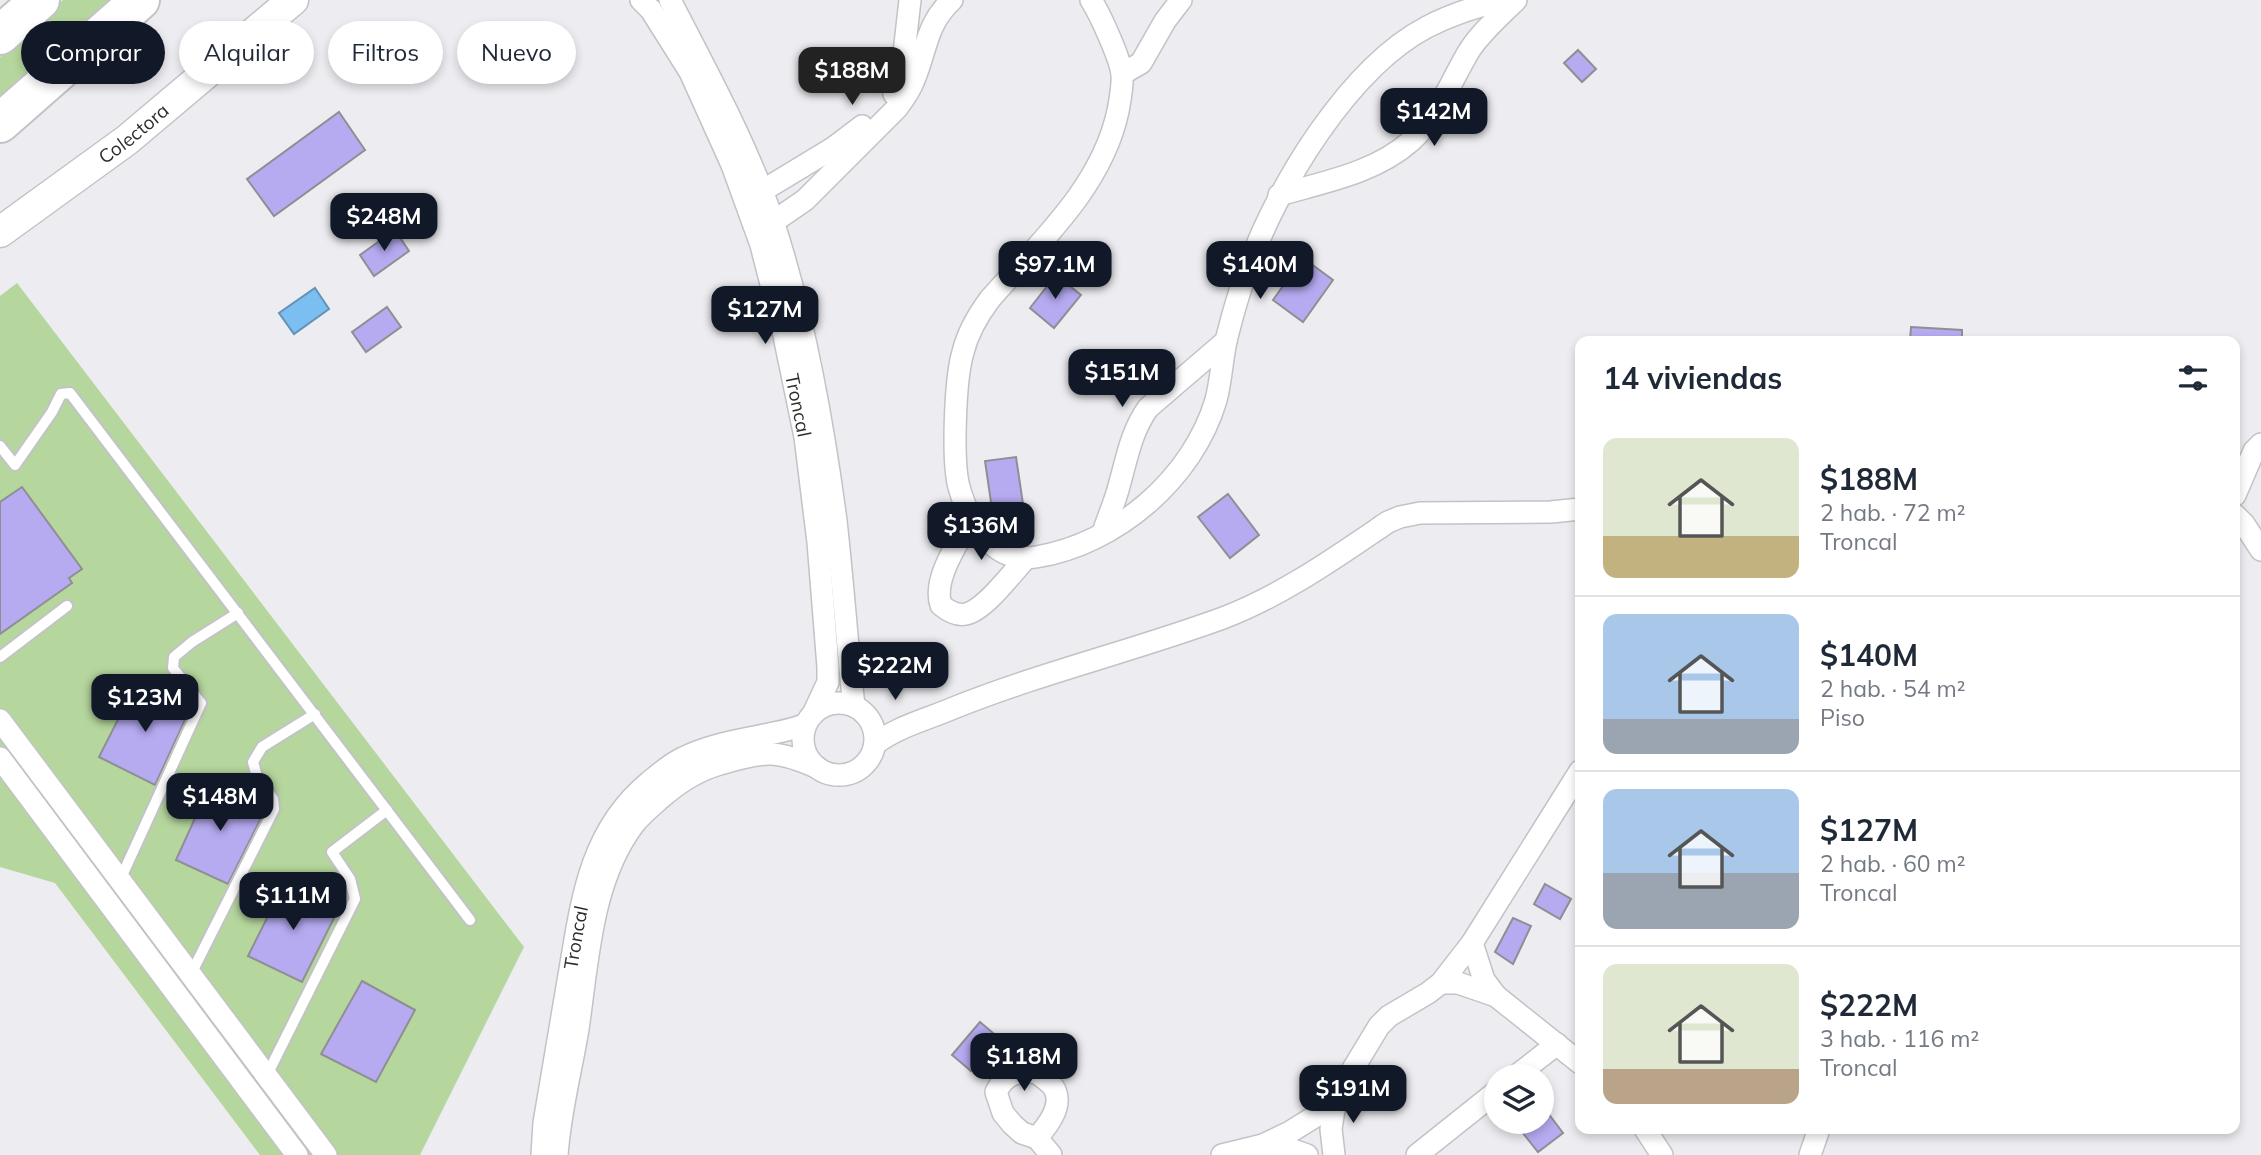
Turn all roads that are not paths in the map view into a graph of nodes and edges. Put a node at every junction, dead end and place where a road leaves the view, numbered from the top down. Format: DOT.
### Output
graph roads {
  1 [pos="40,0"];
  2 [pos="140,0"];
  3 [pos="293,0"];
  4 [pos="641,0"];
  5 [pos="670,0"];
  6 [pos="910,0"];
  7 [pos="952,0"];
  8 [pos="1091,0"];
  9 [pos="1181,0"];
  10 [pos="1504,0"];
  11 [pos="1516,0"];
  12 [pos="0,35"];
  13 [pos="1122,74"];
  14 [pos="0,123"];
  15 [pos="762,191"];
  16 [pos="1279,195"];
  17 [pos="773,222"];
  18 [pos="0,232"];
  19 [pos="1226,341"];
  20 [pos="0,446"];
  21 [pos="2258,447"];
  22 [pos="2240,463"];
  23 [pos="2240,485"];
  24 [pos="1575,510"];
  25 [pos="971,518"];
  26 [pos="2240,520"];
  27 [pos="1103,533"];
  28 [pos="2261,550"];
  29 [pos="1026,558"];
  30 [pos="67,606"];
  31 [pos="238,613"];
  32 [pos="0,657"];
  33 [pos="862,713"];
  34 [pos="315,715"];
  35 [pos="810,718"];
  36 [pos="0,720"];
  37 [pos="918,723"];
  38 [pos="875,744"];
  39 [pos="0,758"];
  40 [pos="818,768"];
  41 [pos="1575,779"];
  42 [pos="387,810"];
  43 [pos="120,880"];
  44 [pos="470,920"];
  45 [pos="1472,943"];
  46 [pos="191,974"];
  47 [pos="1441,983"];
  48 [pos="1496,996"];
  49 [pos="1557,1044"];
  50 [pos="1575,1059"];
  51 [pos="1531,1064"];
  52 [pos="271,1081"];
  53 [pos="1336,1097"];
  54 [pos="1484,1102"];
  55 [pos="1648,1134"];
  56 [pos="1816,1134"];
  57 [pos="1263,1145"];
  58 [pos="297,1155"];
  59 [pos="326,1155"];
  60 [pos="542,1155"];
  61 [pos="557,1155"];
  62 [pos="1222,1155"];
  63 [pos="1307,1155"];
  64 [pos="1334,1155"];
  65 [pos="1417,1155"];
  66 [pos="1662,1155"];
  67 [pos="1810,1155"];
  1 -- 12 [label="highway"];
  2 -- 14 [label="highway"];
  3 -- 18 [label="main road, Colectora"];
  4 -- 35 [label="street, Troncal"];
  5 -- 15 [label="street, Troncal"];
  6 -- 15 [label="street"];
  7 -- 17 [label="street"];
  8 -- 13 [label="street"];
  9 -- 13 [label="street"];
  10 -- 16 [label="street"];
  11 -- 16 [label="street"];
  13 -- 25 [label="street"];
  15 -- 17 [label="street, Troncal"];
  16 -- 19 [label="street"];
  17 -- 33 [label="street, Troncal"];
  19 -- 27 [label="street"];
  19 -- 27 [label="street"];
  20 -- 31 [label="lane"];
  21 -- 22 [label="street"];
  21 -- 23 [label="street"];
  24 -- 37 [label="street"];
  25 -- 29 [label="street"];
  25 -- 29 [label="street"];
  26 -- 28 [label="street"];
  27 -- 29 [label="street"];
  30 -- 32 [label="lane"];
  31 -- 34 [label="lane"];
  31 -- 43 [label="lane"];
  33 -- 35 [label="street, Troncal"];
  33 -- 37 [label="street"];
  33 -- 38 [label="street, Troncal"];
  34 -- 42 [label="lane"];
  34 -- 46 [label="lane"];
  35 -- 40 [label="street, Troncal"];
  35 -- 60 [label="street, Troncal"];
  36 -- 43 [label="street"];
  37 -- 38 [label="street"];
  38 -- 40 [label="street, Troncal"];
  39 -- 58 [label="street"];
  40 -- 61 [label="street, Troncal"];
  41 -- 45 [label="street"];
  42 -- 44 [label="lane"];
  42 -- 52 [label="lane"];
  43 -- 46 [label="street"];
  45 -- 47 [label="street"];
  45 -- 48 [label="street"];
  46 -- 52 [label="street"];
  47 -- 48 [label="street"];
  47 -- 53 [label="street"];
  48 -- 49 [label="street"];
  49 -- 50 [label="street"];
  49 -- 51 [label="street"];
  52 -- 59 [label="street"];
  53 -- 57 [label="street"];
  53 -- 64 [label="street"];
  54 -- 65 [label="street"];
  55 -- 66 [label="street"];
  56 -- 67 [label="street"];
  57 -- 62 [label="street"];
  57 -- 63 [label="street"];
}
